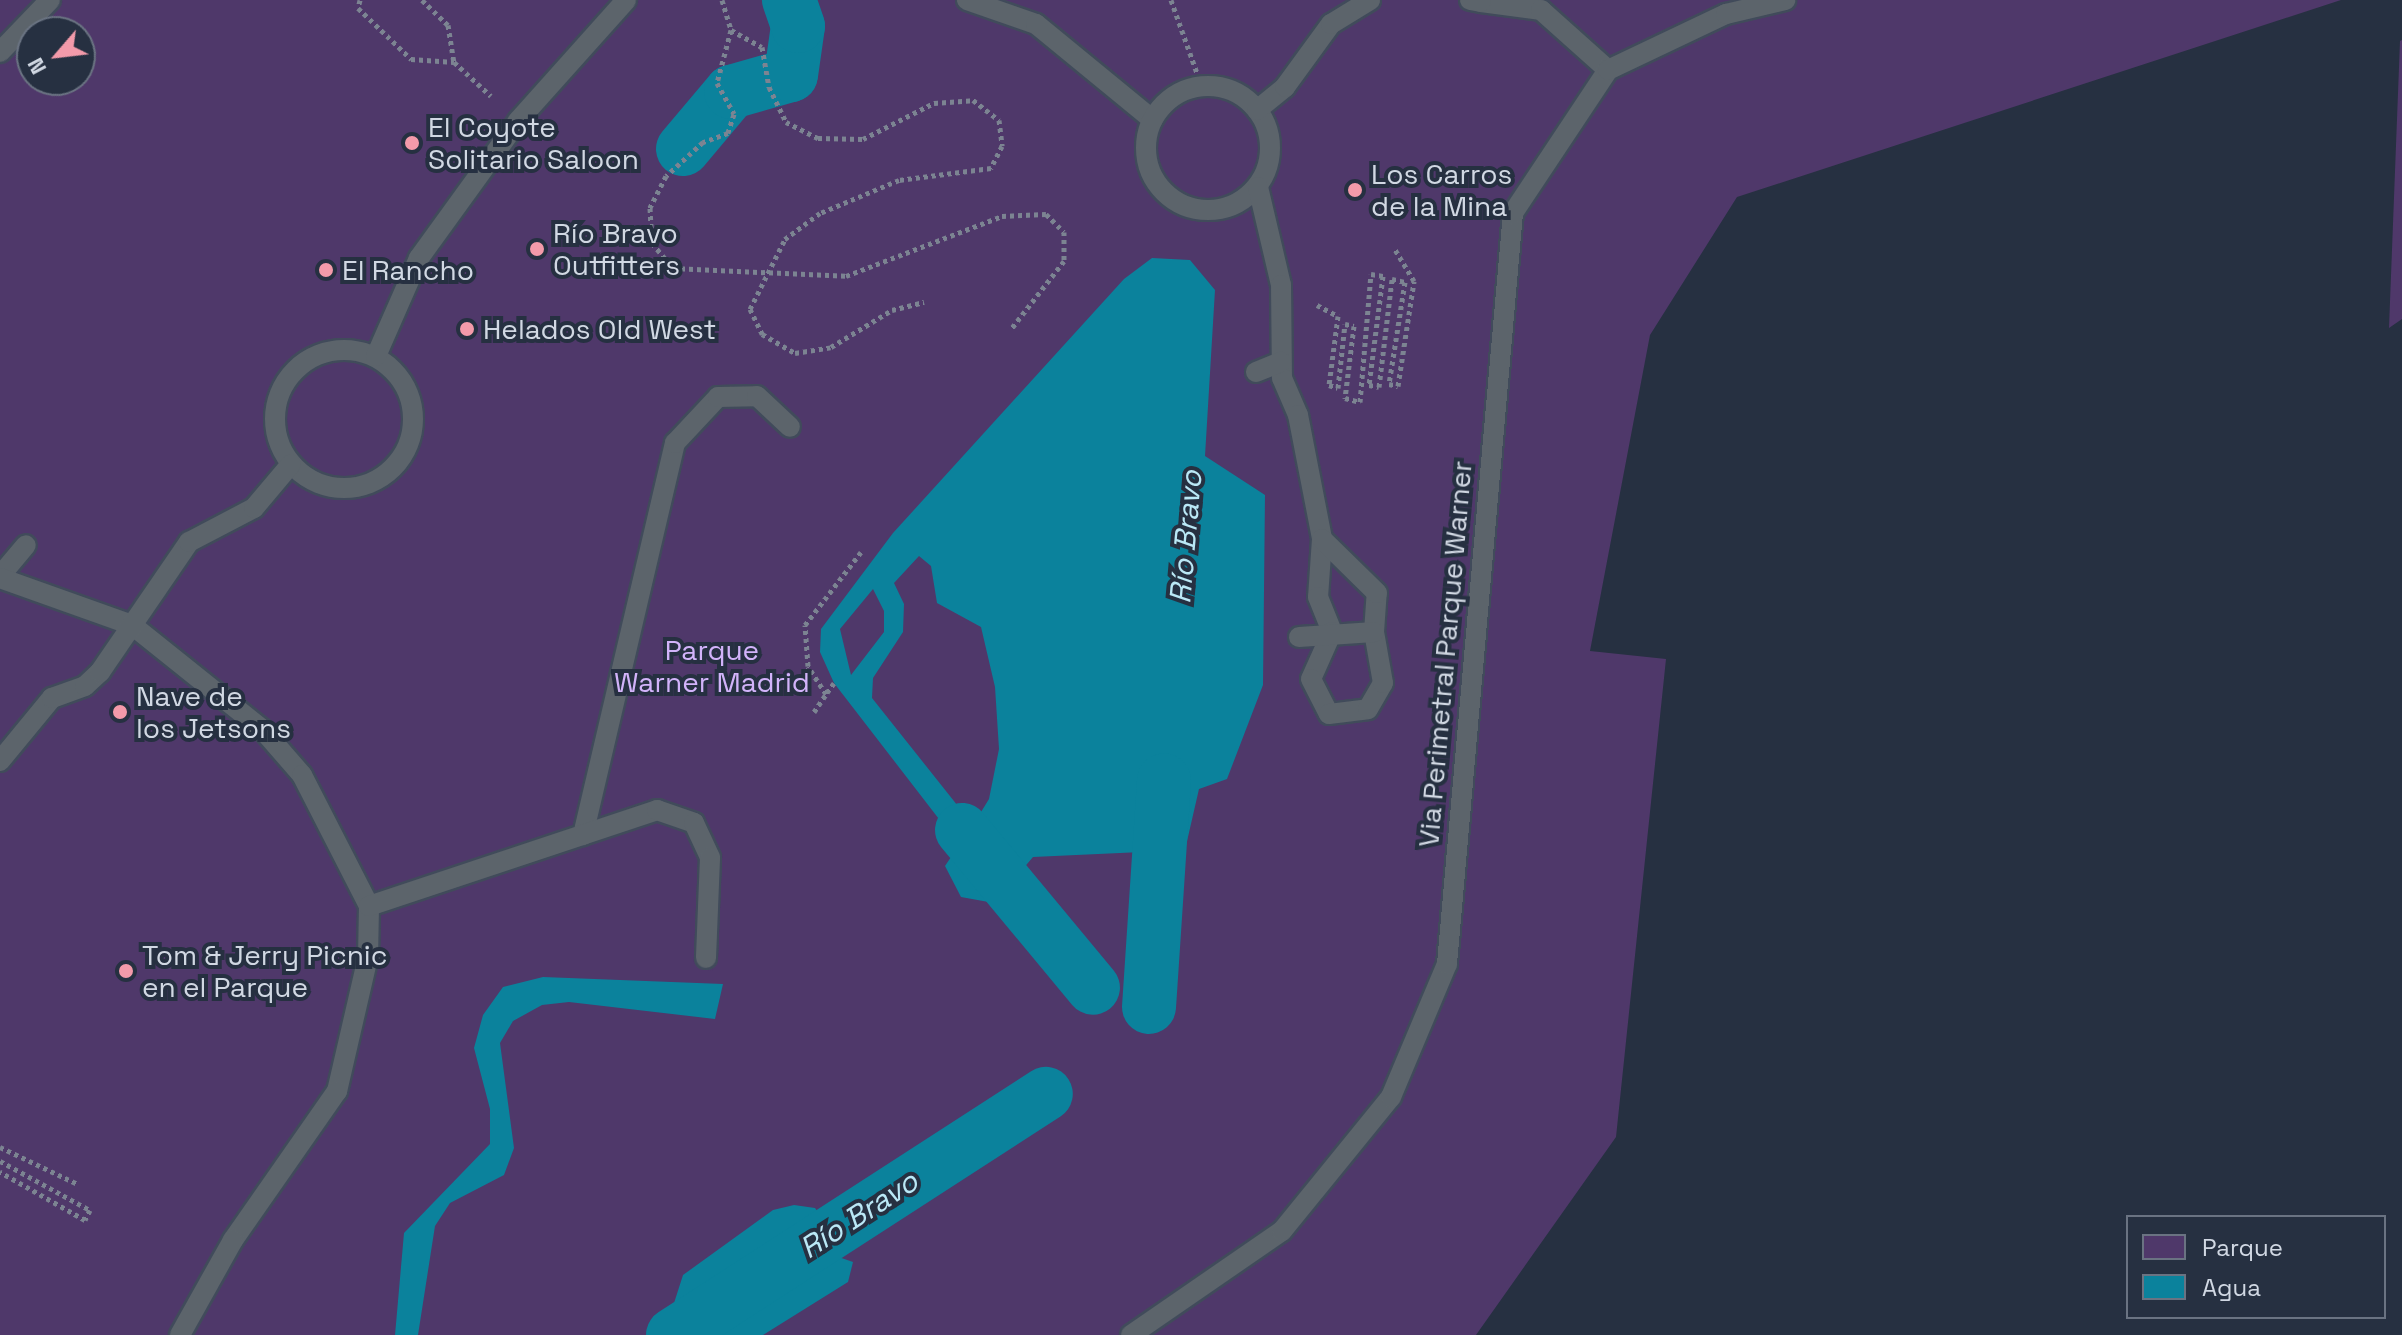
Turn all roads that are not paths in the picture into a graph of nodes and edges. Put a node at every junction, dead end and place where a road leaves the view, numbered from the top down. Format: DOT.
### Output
graph roads {
  1 [pos="50,0"];
  2 [pos="626,0"];
  3 [pos="967,0"];
  4 [pos="1370,0"];
  5 [pos="1785,0"];
  6 [pos="1475,1"];
  7 [pos="0,52"];
  8 [pos="1608,70"];
  9 [pos="1257,110"];
  10 [pos="1153,120"];
  11 [pos="1258,187"];
  12 [pos="376,356"];
  13 [pos="1281,362"];
  14 [pos="1256,372"];
  15 [pos="790,427"];
  16 [pos="291,464"];
  17 [pos="1322,539"];
  18 [pos="26,545"];
  19 [pos="0,577"];
  20 [pos="132,625"];
  21 [pos="1332,632"];
  22 [pos="1374,632"];
  23 [pos="1299,637"];
  24 [pos="0,761"];
  25 [pos="583,835"];
  26 [pos="369,906"];
  27 [pos="706,958"];
  28 [pos="180,1335"];
  29 [pos="1131,1335"];
  1 -- 7 [label="street"];
  2 -- 12 [label="street"];
  3 -- 10 [label="street"];
  4 -- 9 [label="street"];
  5 -- 8 [label="street"];
  6 -- 8 [label="street"];
  8 -- 29 [label="street, Via Perimetral Parque Warner"];
  9 -- 10 [label="street"];
  9 -- 11 [label="street"];
  10 -- 11 [label="street"];
  11 -- 13 [label="street"];
  12 -- 16 [label="street"];
  12 -- 16 [label="street"];
  13 -- 14 [label="street"];
  13 -- 17 [label="street"];
  15 -- 25 [label="street"];
  16 -- 20 [label="street"];
  17 -- 21 [label="street"];
  17 -- 22 [label="street"];
  18 -- 19 [label="street"];
  19 -- 20 [label="street"];
  20 -- 24 [label="street"];
  20 -- 26 [label="street"];
  21 -- 22 [label="street"];
  21 -- 22 [label="street"];
  21 -- 23 [label="street"];
  25 -- 26 [label="street"];
  25 -- 27 [label="street"];
  26 -- 28 [label="street"];
}
